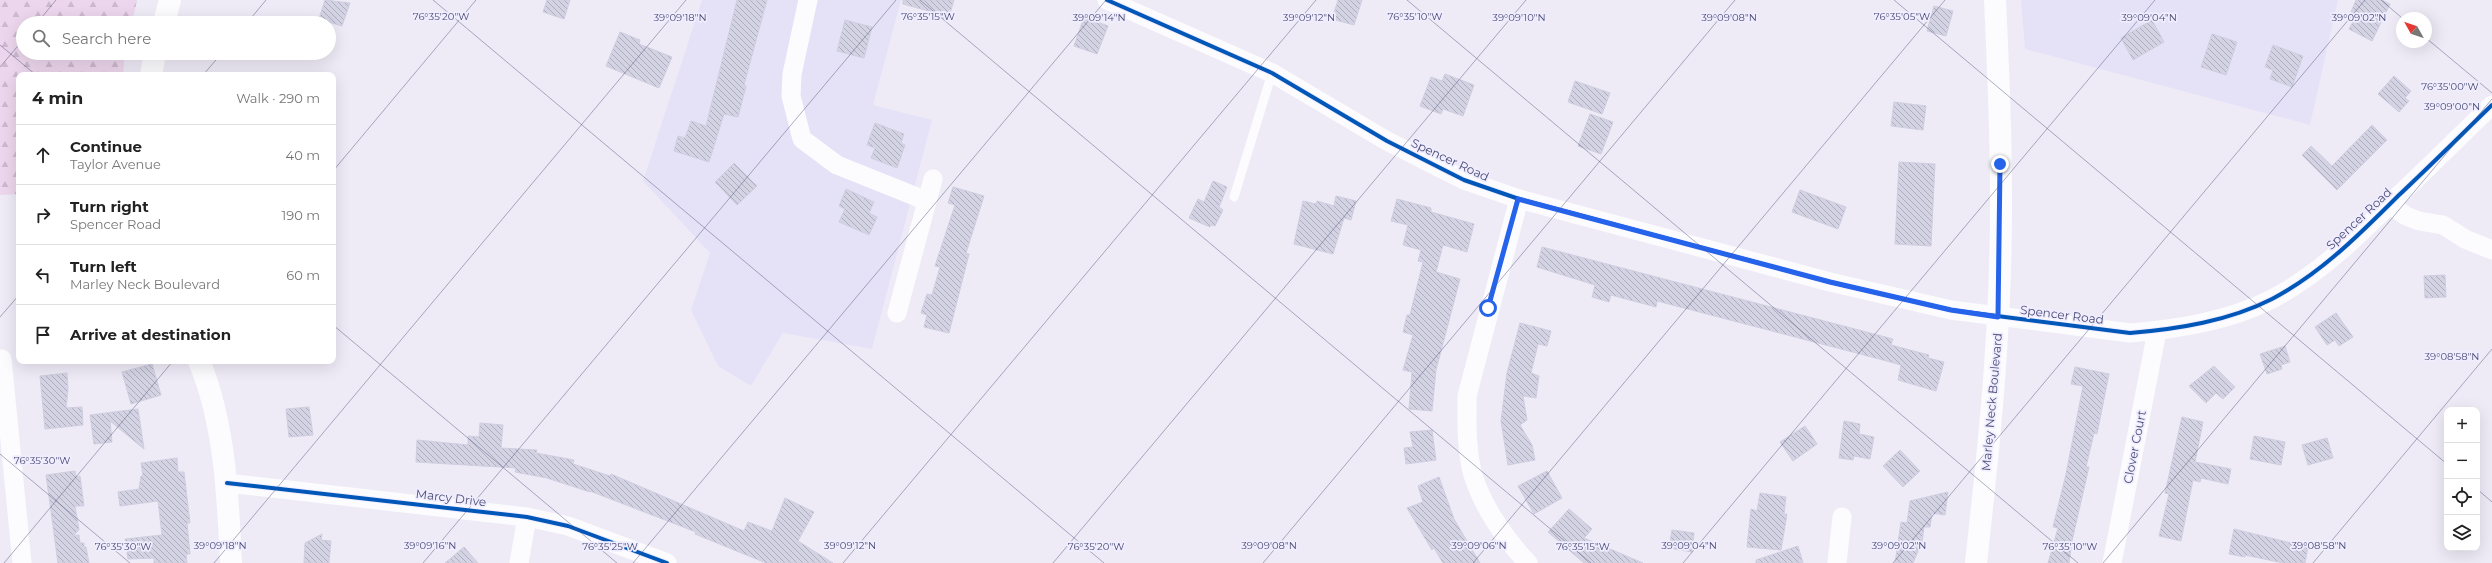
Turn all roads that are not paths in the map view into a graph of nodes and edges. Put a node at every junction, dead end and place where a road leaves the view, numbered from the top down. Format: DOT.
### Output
graph roads {
  1 [pos="170,0"];
  2 [pos="808,0"];
  3 [pos="1107,0"];
  4 [pos="1995,0"];
  5 [pos="166,16"];
  6 [pos="154,60"];
  7 [pos="152,72"];
  8 [pos="1272,73"];
  9 [pos="2492,105"];
  10 [pos="933,179"];
  11 [pos="1234,197"];
  12 [pos="1518,199"];
  13 [pos="927,201"];
  14 [pos="2390,205"];
  15 [pos="2492,250"];
  16 [pos="897,313"];
  17 [pos="1998,317"];
  18 [pos="2158,331"];
  19 [pos="2,359"];
  20 [pos="200,364"];
  21 [pos="227,483"];
  22 [pos="528,517"];
  23 [pos="1842,517"];
  24 [pos="22,563"];
  25 [pos="231,563"];
  26 [pos="519,563"];
  27 [pos="667,563"];
  28 [pos="1528,563"];
  29 [pos="1837,563"];
  30 [pos="1976,563"];
  31 [pos="2112,563"];
  1 -- 5 [label="main road"];
  2 -- 13 [label="street"];
  3 -- 8 [label="street, Spencer Road"];
  4 -- 17 [label="main road, Marley Neck Boulevard"];
  6 -- 7 [label="main road"];
  8 -- 11 [label="lane"];
  8 -- 12 [label="street, Spencer Road"];
  9 -- 14 [label="street, Spencer Road"];
  10 -- 13 [label="street"];
  12 -- 17 [label="street, Spencer Road"];
  12 -- 28 [label="street"];
  13 -- 16 [label="street"];
  14 -- 15 [label="street"];
  14 -- 18 [label="street, Spencer Road"];
  17 -- 18 [label="street, Spencer Road"];
  17 -- 30 [label="main road, Marley Neck Boulevard"];
  18 -- 31 [label="street, Clover Court"];
  19 -- 24 [label="street"];
  20 -- 21 [label="main road"];
  21 -- 22 [label="street, Marcy Drive"];
  21 -- 25 [label="main road"];
  22 -- 26 [label="street"];
  22 -- 27 [label="street, Marcy Drive"];
  23 -- 29 [label="street"];
}
